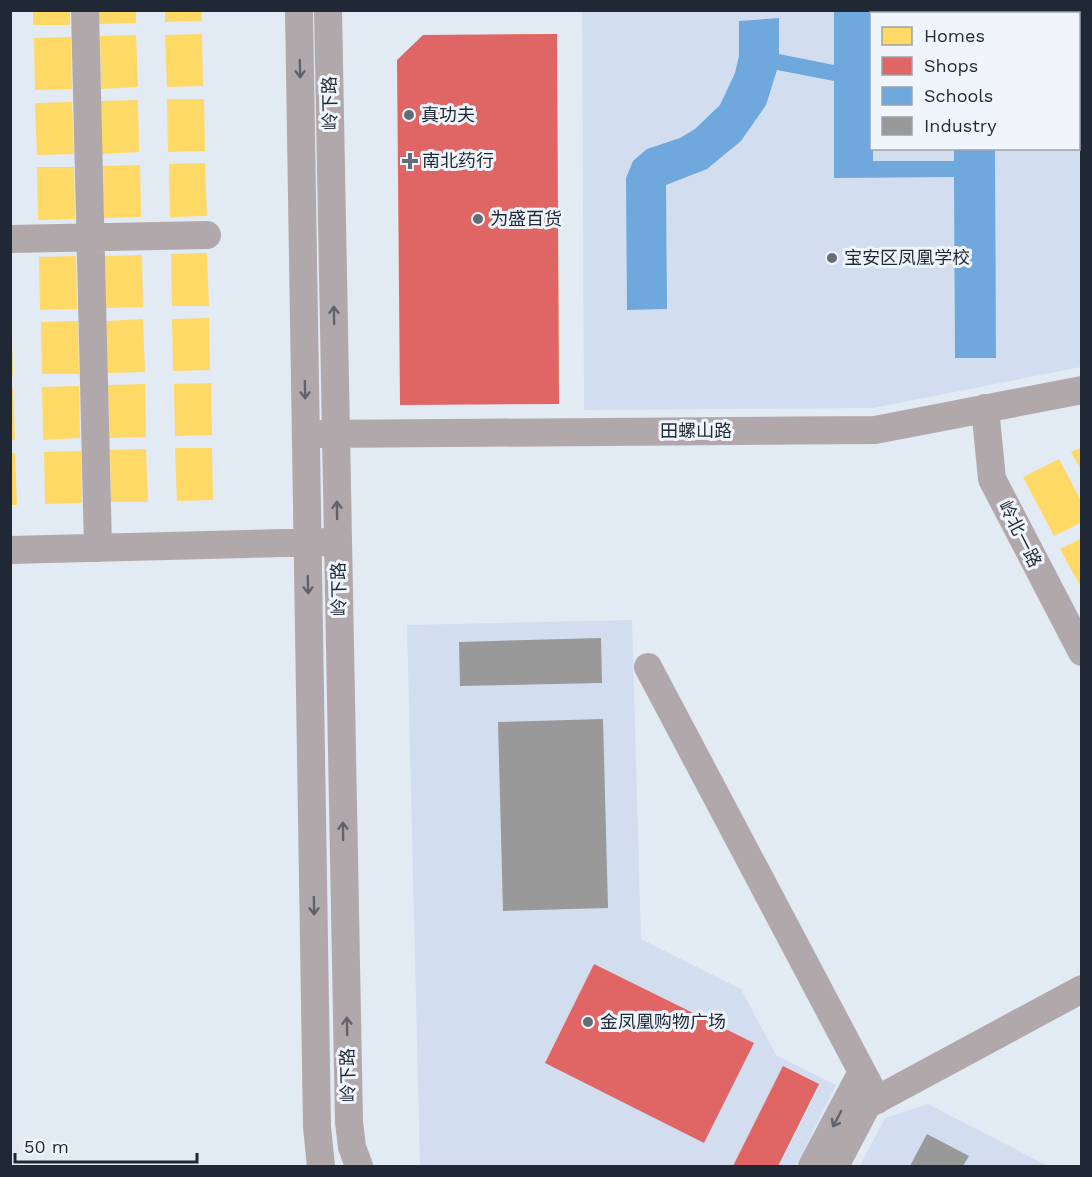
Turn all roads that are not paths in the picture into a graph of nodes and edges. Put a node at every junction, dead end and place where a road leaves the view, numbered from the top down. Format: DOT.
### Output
graph roads {
  1 [pos="85,10"];
  2 [pos="299,10"];
  3 [pos="328,10"];
  4 [pos="207,235"];
  5 [pos="90,237"];
  6 [pos="10,239"];
  7 [pos="1082,390"];
  8 [pos="986,408"];
  9 [pos="306,434"];
  10 [pos="336,434"];
  11 [pos="338,542"];
  12 [pos="308,543"];
  13 [pos="98,548"];
  14 [pos="10,550"];
  15 [pos="1082,652"];
  16 [pos="648,667"];
  17 [pos="1082,989"];
  18 [pos="862,1072"];
  19 [pos="872,1103"];
  20 [pos="358,1166"];
  21 [pos="321,1167"];
  22 [pos="812,1167"];
  23 [pos="835,1167"];
  1 -- 5 [label="street"];
  2 -- 9 [label="street, 岭下路, one-way"];
  10 -- 3 [label="street, 岭下路, one-way"];
  4 -- 5 [label="street"];
  5 -- 6 [label="street"];
  5 -- 13 [label="street"];
  7 -- 8 [label="street, 田螺山路"];
  8 -- 10 [label="street, 田螺山路"];
  8 -- 15 [label="street, 岭北一路"];
  9 -- 10 [label="street, 田螺山路"];
  9 -- 12 [label="street, 岭下路"];
  11 -- 10 [label="street, 岭下路, one-way"];
  11 -- 12 [label="street"];
  20 -- 11 [label="street, 岭下路, one-way"];
  12 -- 13 [label="street"];
  12 -- 21 [label="street, 岭下路, one-way"];
  13 -- 14 [label="street"];
  16 -- 18 [label="street"];
  17 -- 19 [label="street"];
  18 -- 19 [label="street"];
  18 -- 22 [label="street, one-way"];
  19 -- 23 [label="street"];
}
